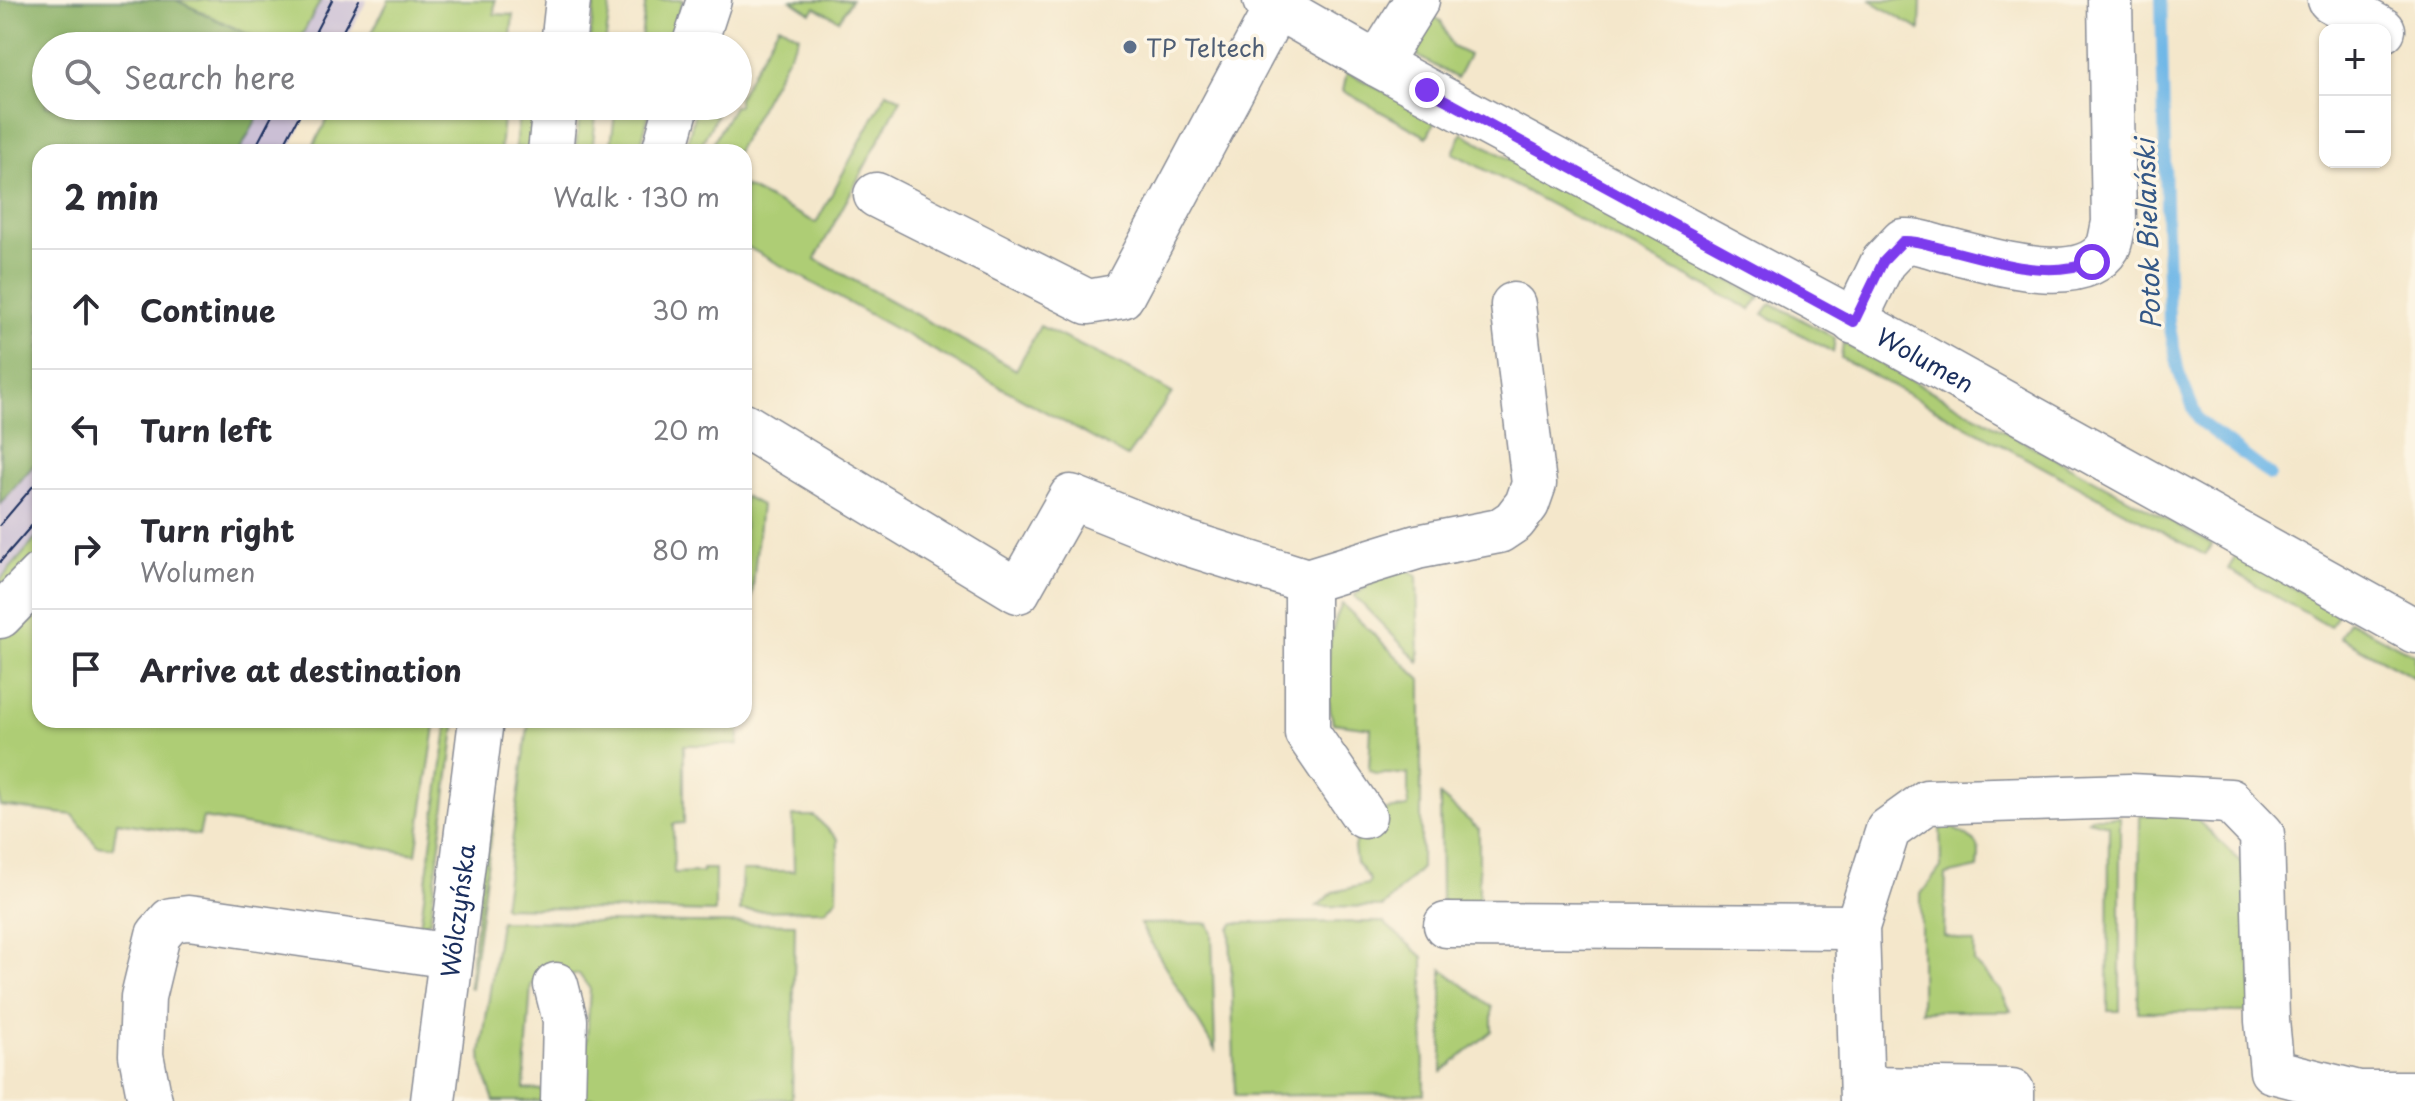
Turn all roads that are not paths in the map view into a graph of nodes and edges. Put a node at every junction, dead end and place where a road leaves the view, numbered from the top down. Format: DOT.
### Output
graph roads {
  1 [pos="568,0"];
  2 [pos="709,0"];
  3 [pos="1417,0"];
  4 [pos="2110,0"];
  5 [pos="2330,0"];
  6 [pos="1271,3"];
  7 [pos="2373,24"];
  8 [pos="565,32"];
  9 [pos="699,32"];
  10 [pos="2391,34"];
  11 [pos="2415,48"];
  12 [pos="1377,64"];
  13 [pos="553,120"];
  14 [pos="673,120"];
  15 [pos="551,144"];
  16 [pos="666,144"];
  17 [pos="876,195"];
  18 [pos="1513,305"];
  19 [pos="1854,322"];
  20 [pos="752,430"];
  21 [pos="1307,581"];
  22 [pos="32,583"];
  23 [pos="0,616"];
  24 [pos="2415,631"];
  25 [pos="480,728"];
  26 [pos="1364,816"];
  27 [pos="1446,925"];
  28 [pos="1857,927"];
  29 [pos="451,956"];
  30 [pos="556,985"];
  31 [pos="2272,1086"];
  32 [pos="2415,1093"];
  33 [pos="1862,1095"];
  34 [pos="150,1101"];
  35 [pos="433,1101"];
  36 [pos="563,1101"];
  37 [pos="2012,1101"];
  1 -- 8 [label="street"];
  2 -- 9 [label="street"];
  3 -- 12 [label="street"];
  4 -- 19 [label="street"];
  5 -- 7 [label="street"];
  6 -- 12 [label="street, Wolumen"];
  6 -- 17 [label="street"];
  10 -- 11 [label="street"];
  12 -- 19 [label="street, Wolumen"];
  13 -- 15 [label="street"];
  14 -- 16 [label="street"];
  18 -- 21 [label="street"];
  19 -- 24 [label="street, Wolumen"];
  20 -- 21 [label="street"];
  21 -- 26 [label="street"];
  22 -- 23 [label="street"];
  25 -- 29 [label="street, Wólczyńska"];
  27 -- 28 [label="street"];
  28 -- 31 [label="street"];
  28 -- 33 [label="street"];
  29 -- 34 [label="street"];
  29 -- 35 [label="street, Wólczyńska"];
  30 -- 36 [label="street"];
  31 -- 32 [label="street"];
  33 -- 37 [label="street"];
}
